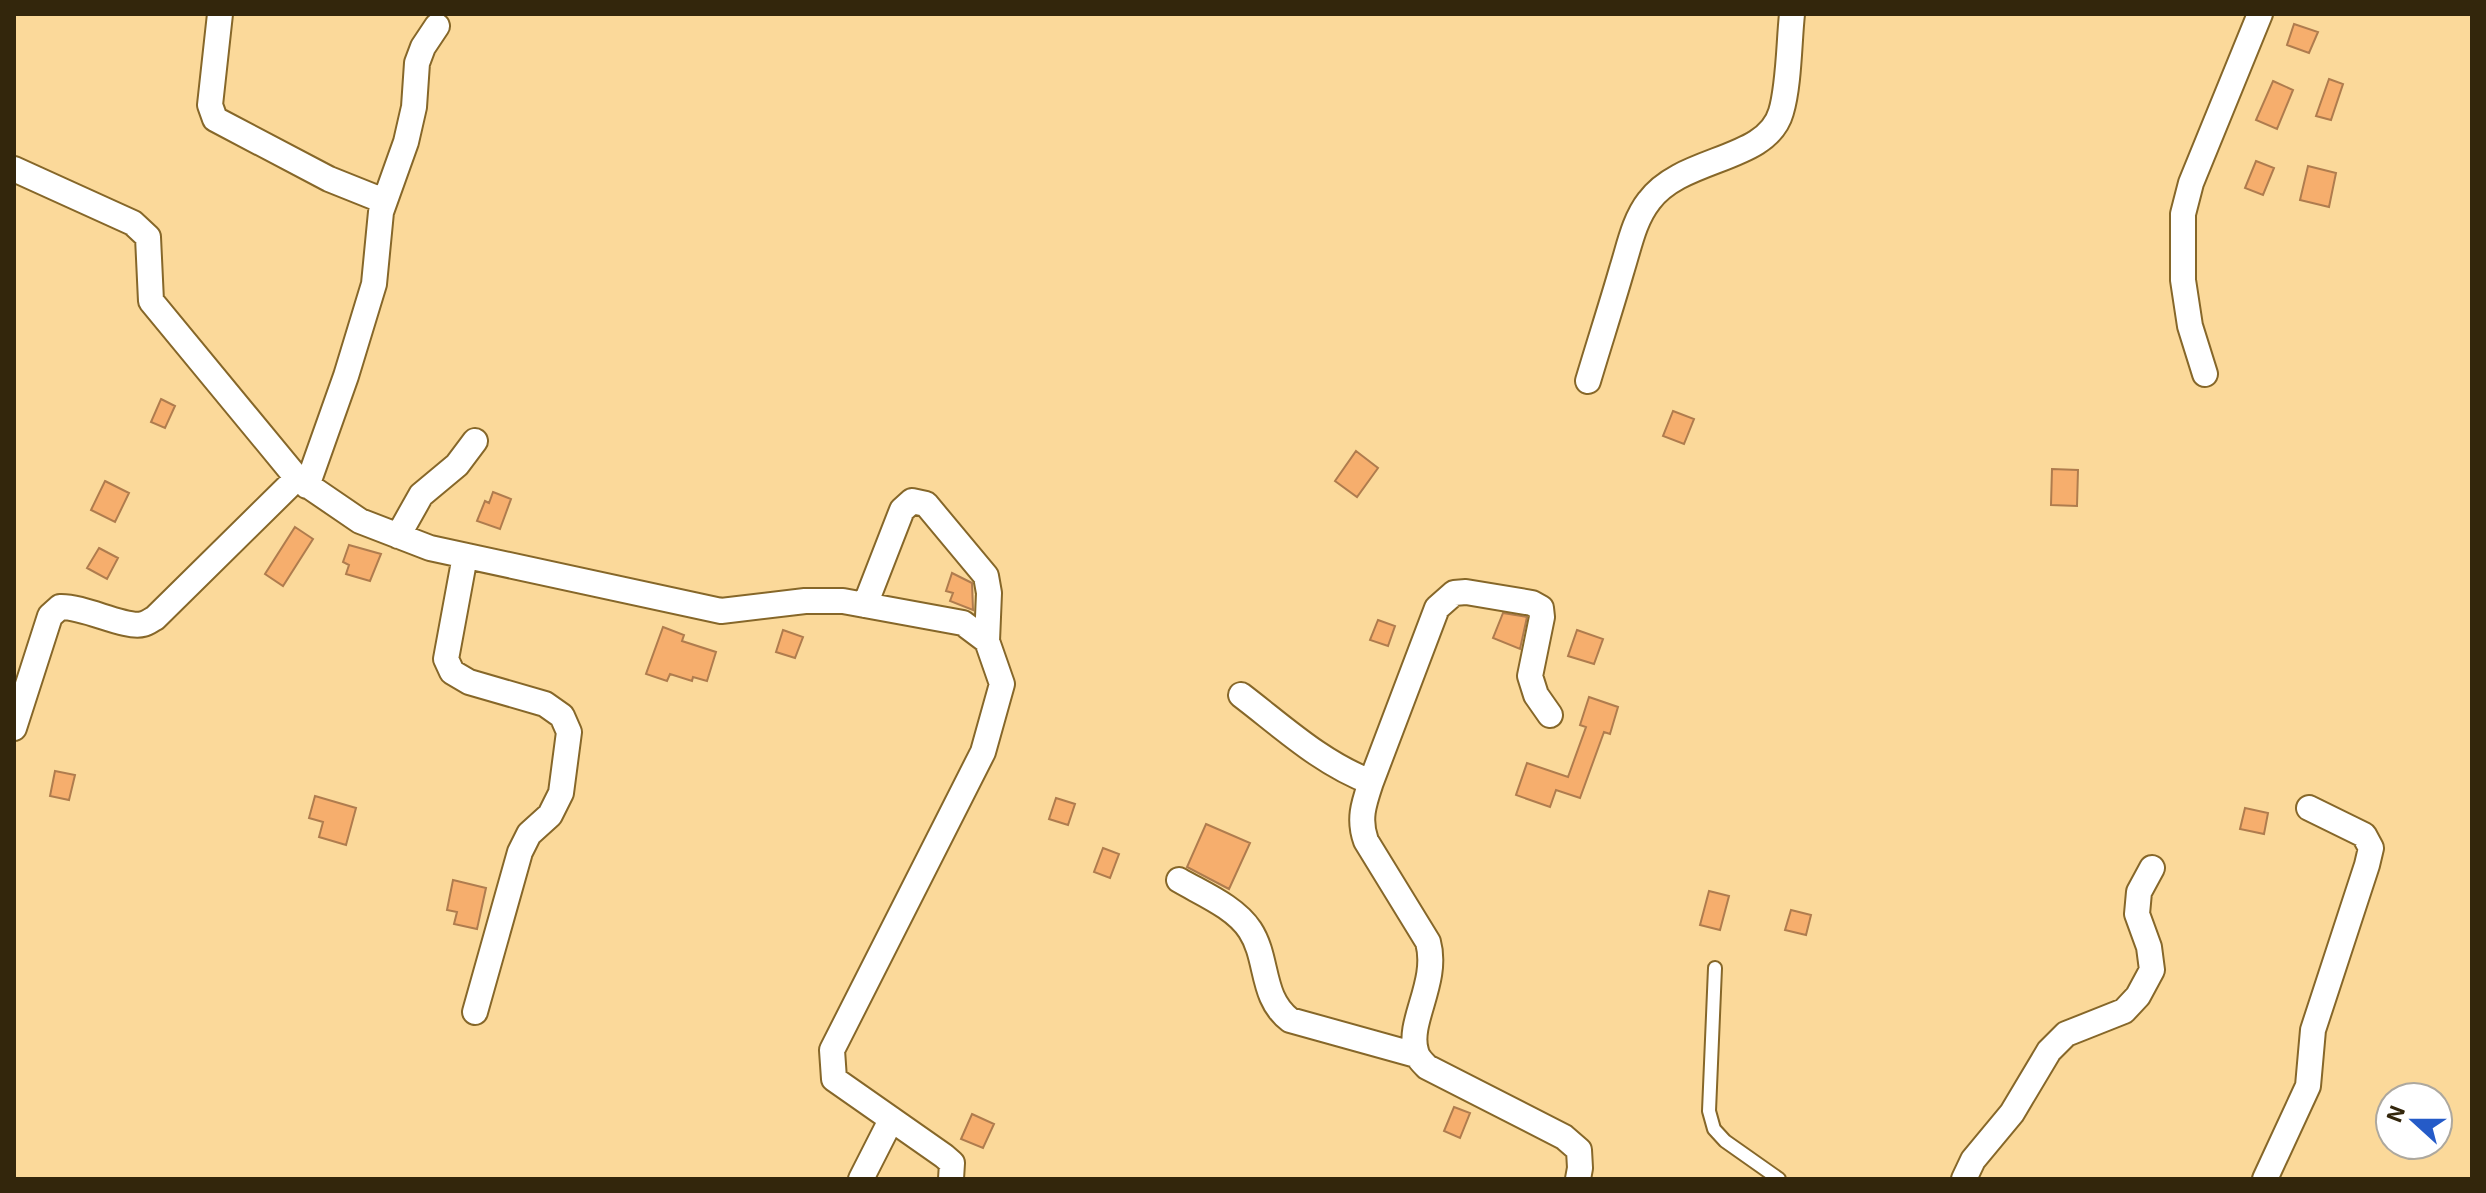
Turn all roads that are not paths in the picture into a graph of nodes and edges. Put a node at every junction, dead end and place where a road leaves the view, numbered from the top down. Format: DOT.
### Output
graph roads {
  1 [pos="220,14"];
  2 [pos="1792,14"];
  3 [pos="2260,14"];
  4 [pos="437,26"];
  5 [pos="14,169"];
  6 [pos="384,201"];
  7 [pos="2205,374"];
  8 [pos="1588,381"];
  9 [pos="475,441"];
  10 [pos="302,482"];
  11 [pos="398,536"];
  12 [pos="465,556"];
  13 [pos="865,605"];
  14 [pos="987,641"];
  15 [pos="1241,695"];
  16 [pos="1550,715"];
  17 [pos="14,728"];
  18 [pos="1371,782"];
  19 [pos="2309,808"];
  20 [pos="2152,868"];
  21 [pos="1179,880"];
  22 [pos="1715,968"];
  23 [pos="475,1012"];
  24 [pos="1416,1055"];
  25 [pos="891,1120"];
  26 [pos="861,1179"];
  27 [pos="951,1179"];
  28 [pos="1578,1179"];
  29 [pos="1779,1179"];
  30 [pos="1964,1179"];
  31 [pos="2265,1179"];
  1 -- 6 [label="street"];
  2 -- 8 [label="street"];
  3 -- 7 [label="street"];
  4 -- 6 [label="street"];
  5 -- 10 [label="street"];
  6 -- 10 [label="street"];
  9 -- 11 [label="street"];
  10 -- 11 [label="street"];
  10 -- 17 [label="street"];
  11 -- 12 [label="street"];
  12 -- 13 [label="street"];
  12 -- 23 [label="street"];
  13 -- 14 [label="street"];
  13 -- 14 [label="street"];
  14 -- 25 [label="street"];
  15 -- 18 [label="street"];
  16 -- 18 [label="street"];
  18 -- 24 [label="street"];
  19 -- 31 [label="street"];
  20 -- 30 [label="street"];
  21 -- 24 [label="street"];
  22 -- 29 [label="lane"];
  24 -- 28 [label="street"];
  25 -- 26 [label="street"];
  25 -- 27 [label="street"];
}
